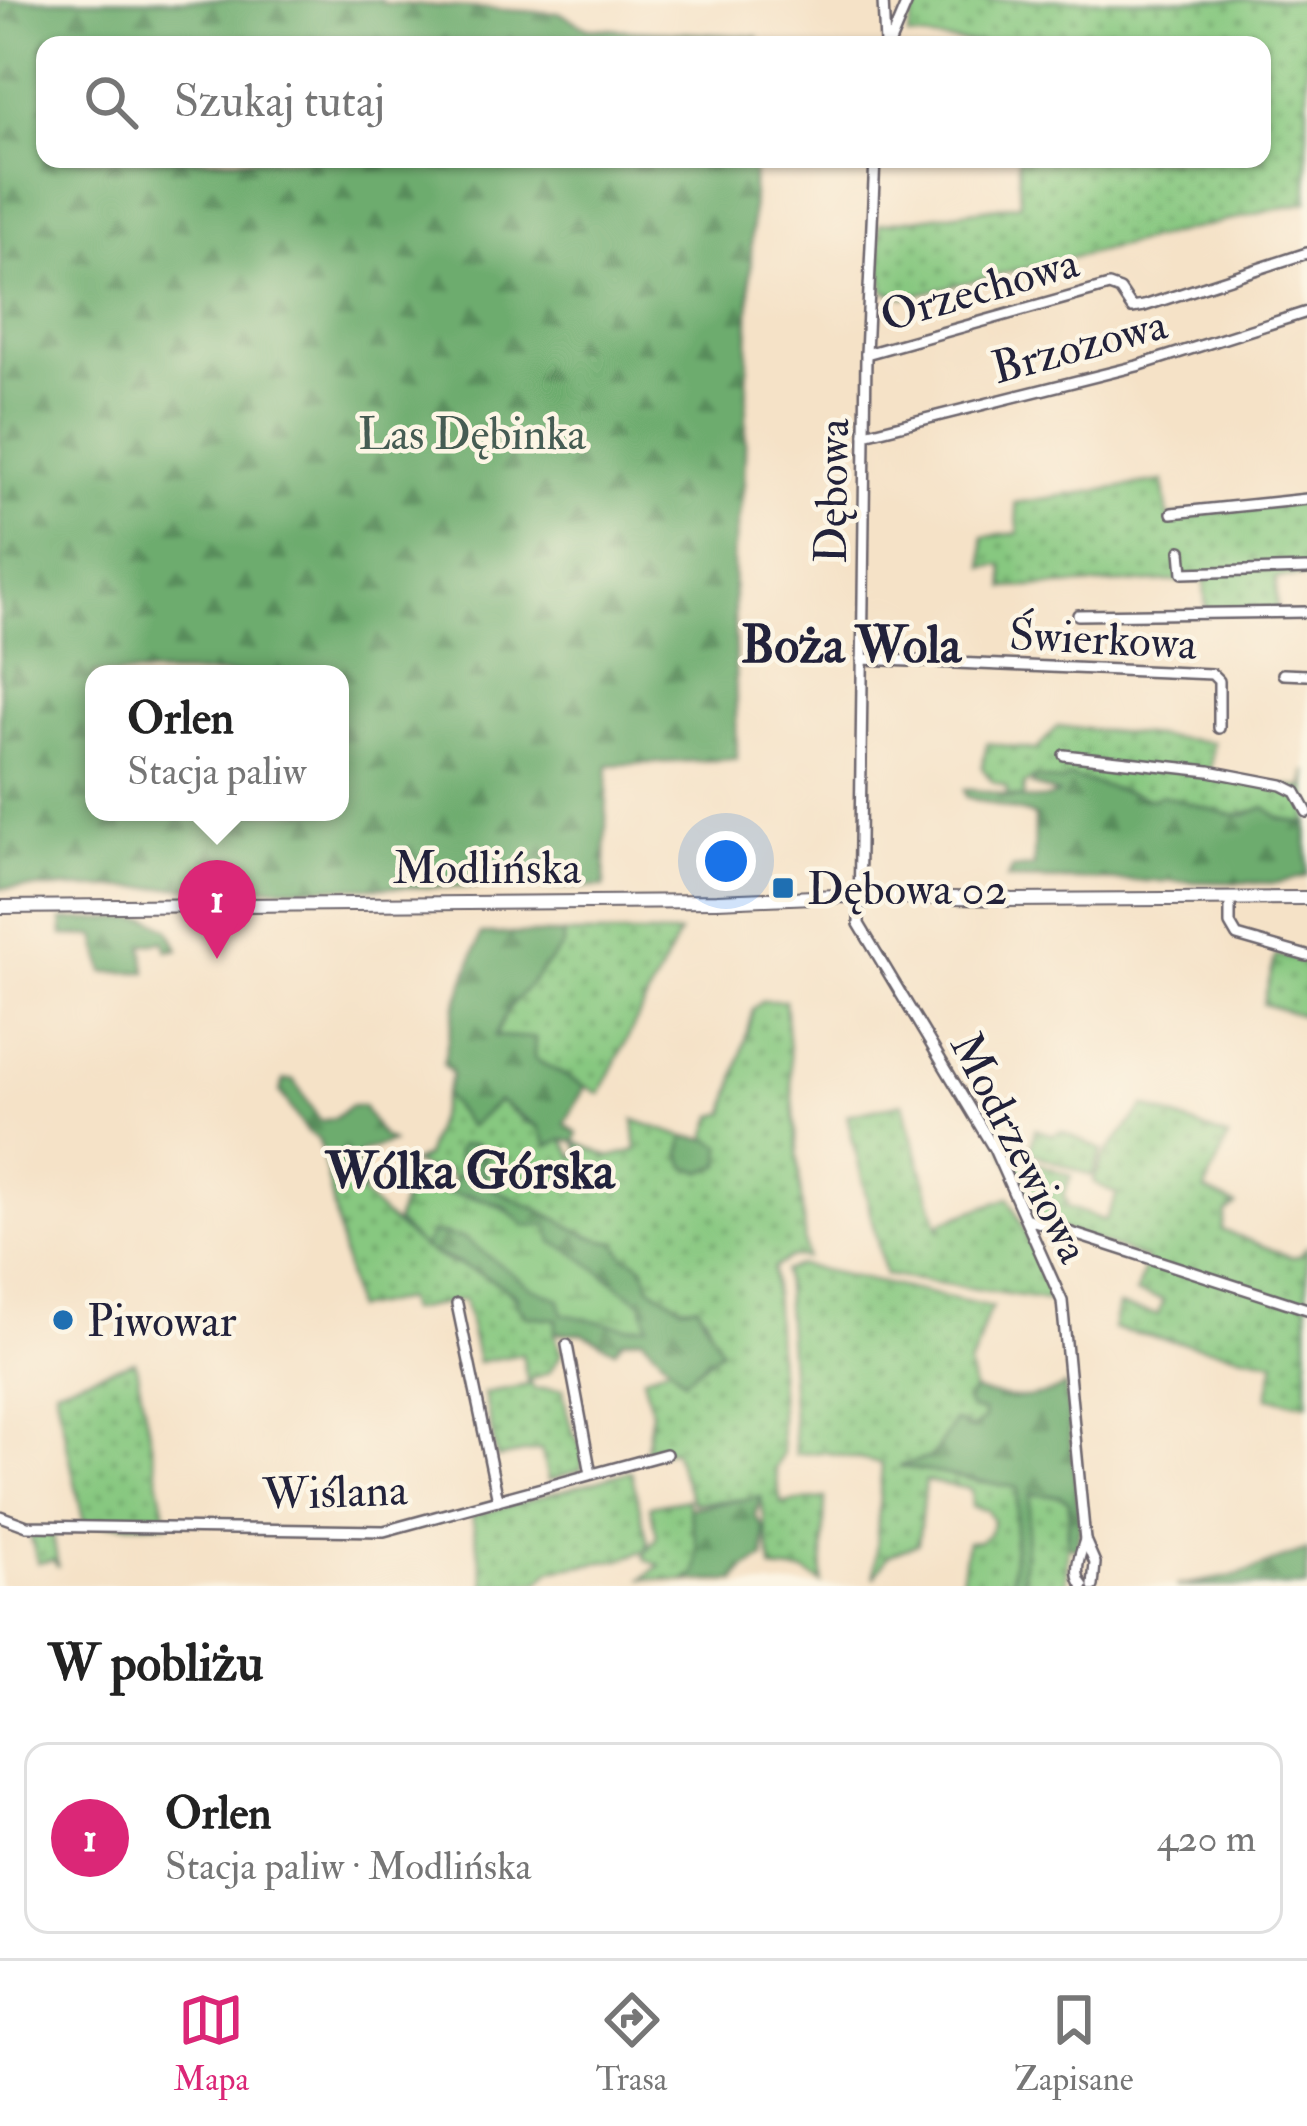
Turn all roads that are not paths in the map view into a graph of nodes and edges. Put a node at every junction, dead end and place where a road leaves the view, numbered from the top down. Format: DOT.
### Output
graph roads {
  1 [pos="883,0"];
  2 [pos="908,0"];
  3 [pos="886,36"];
  4 [pos="891,36"];
  5 [pos="875,168"];
  6 [pos="1307,253"];
  7 [pos="1307,312"];
  8 [pos="866,353"];
  9 [pos="865,434"];
  10 [pos="1307,499"];
  11 [pos="1172,513"];
  12 [pos="1181,551"];
  13 [pos="1307,569"];
  14 [pos="1307,612"];
  15 [pos="1078,615"];
  16 [pos="862,659"];
  17 [pos="1283,674"];
  18 [pos="1307,675"];
  19 [pos="1219,728"];
  20 [pos="1064,755"];
  21 [pos="1307,812"];
  22 [pos="858,900"];
  23 [pos="1230,901"];
  24 [pos="1307,901"];
  25 [pos="0,907"];
  26 [pos="1307,956"];
  27 [pos="1028,1219"];
  28 [pos="457,1304"];
  29 [pos="1307,1309"];
  30 [pos="567,1345"];
  31 [pos="666,1454"];
  32 [pos="591,1474"];
  33 [pos="498,1500"];
  34 [pos="0,1516"];
  35 [pos="1084,1540"];
  36 [pos="1083,1586"];
  37 [pos="1093,1586"];
  1 -- 3 [label="street"];
  2 -- 4 [label="street"];
  5 -- 8 [label="street, Dębowa"];
  6 -- 8 [label="street, Orzechowa"];
  7 -- 9 [label="street, Brzozowa"];
  8 -- 9 [label="street, Dębowa"];
  9 -- 16 [label="street, Dębowa"];
  10 -- 11 [label="street"];
  12 -- 13 [label="street"];
  14 -- 15 [label="street"];
  16 -- 19 [label="street, Świerkowa"];
  16 -- 22 [label="street, Dębowa"];
  17 -- 18 [label="street"];
  20 -- 21 [label="street"];
  22 -- 23 [label="main road, Modlińska"];
  22 -- 25 [label="main road, Modlińska"];
  22 -- 27 [label="street, Modrzewiowa"];
  23 -- 24 [label="main road, Modlińska"];
  23 -- 26 [label="street"];
  27 -- 29 [label="street"];
  27 -- 35 [label="street, Modrzewiowa"];
  28 -- 33 [label="street"];
  30 -- 32 [label="street"];
  31 -- 32 [label="street, Wiślana"];
  32 -- 33 [label="street, Wiślana"];
  33 -- 34 [label="street, Wiślana"];
  35 -- 36 [label="street"];
  35 -- 37 [label="street, Modrzewiowa"];
}
